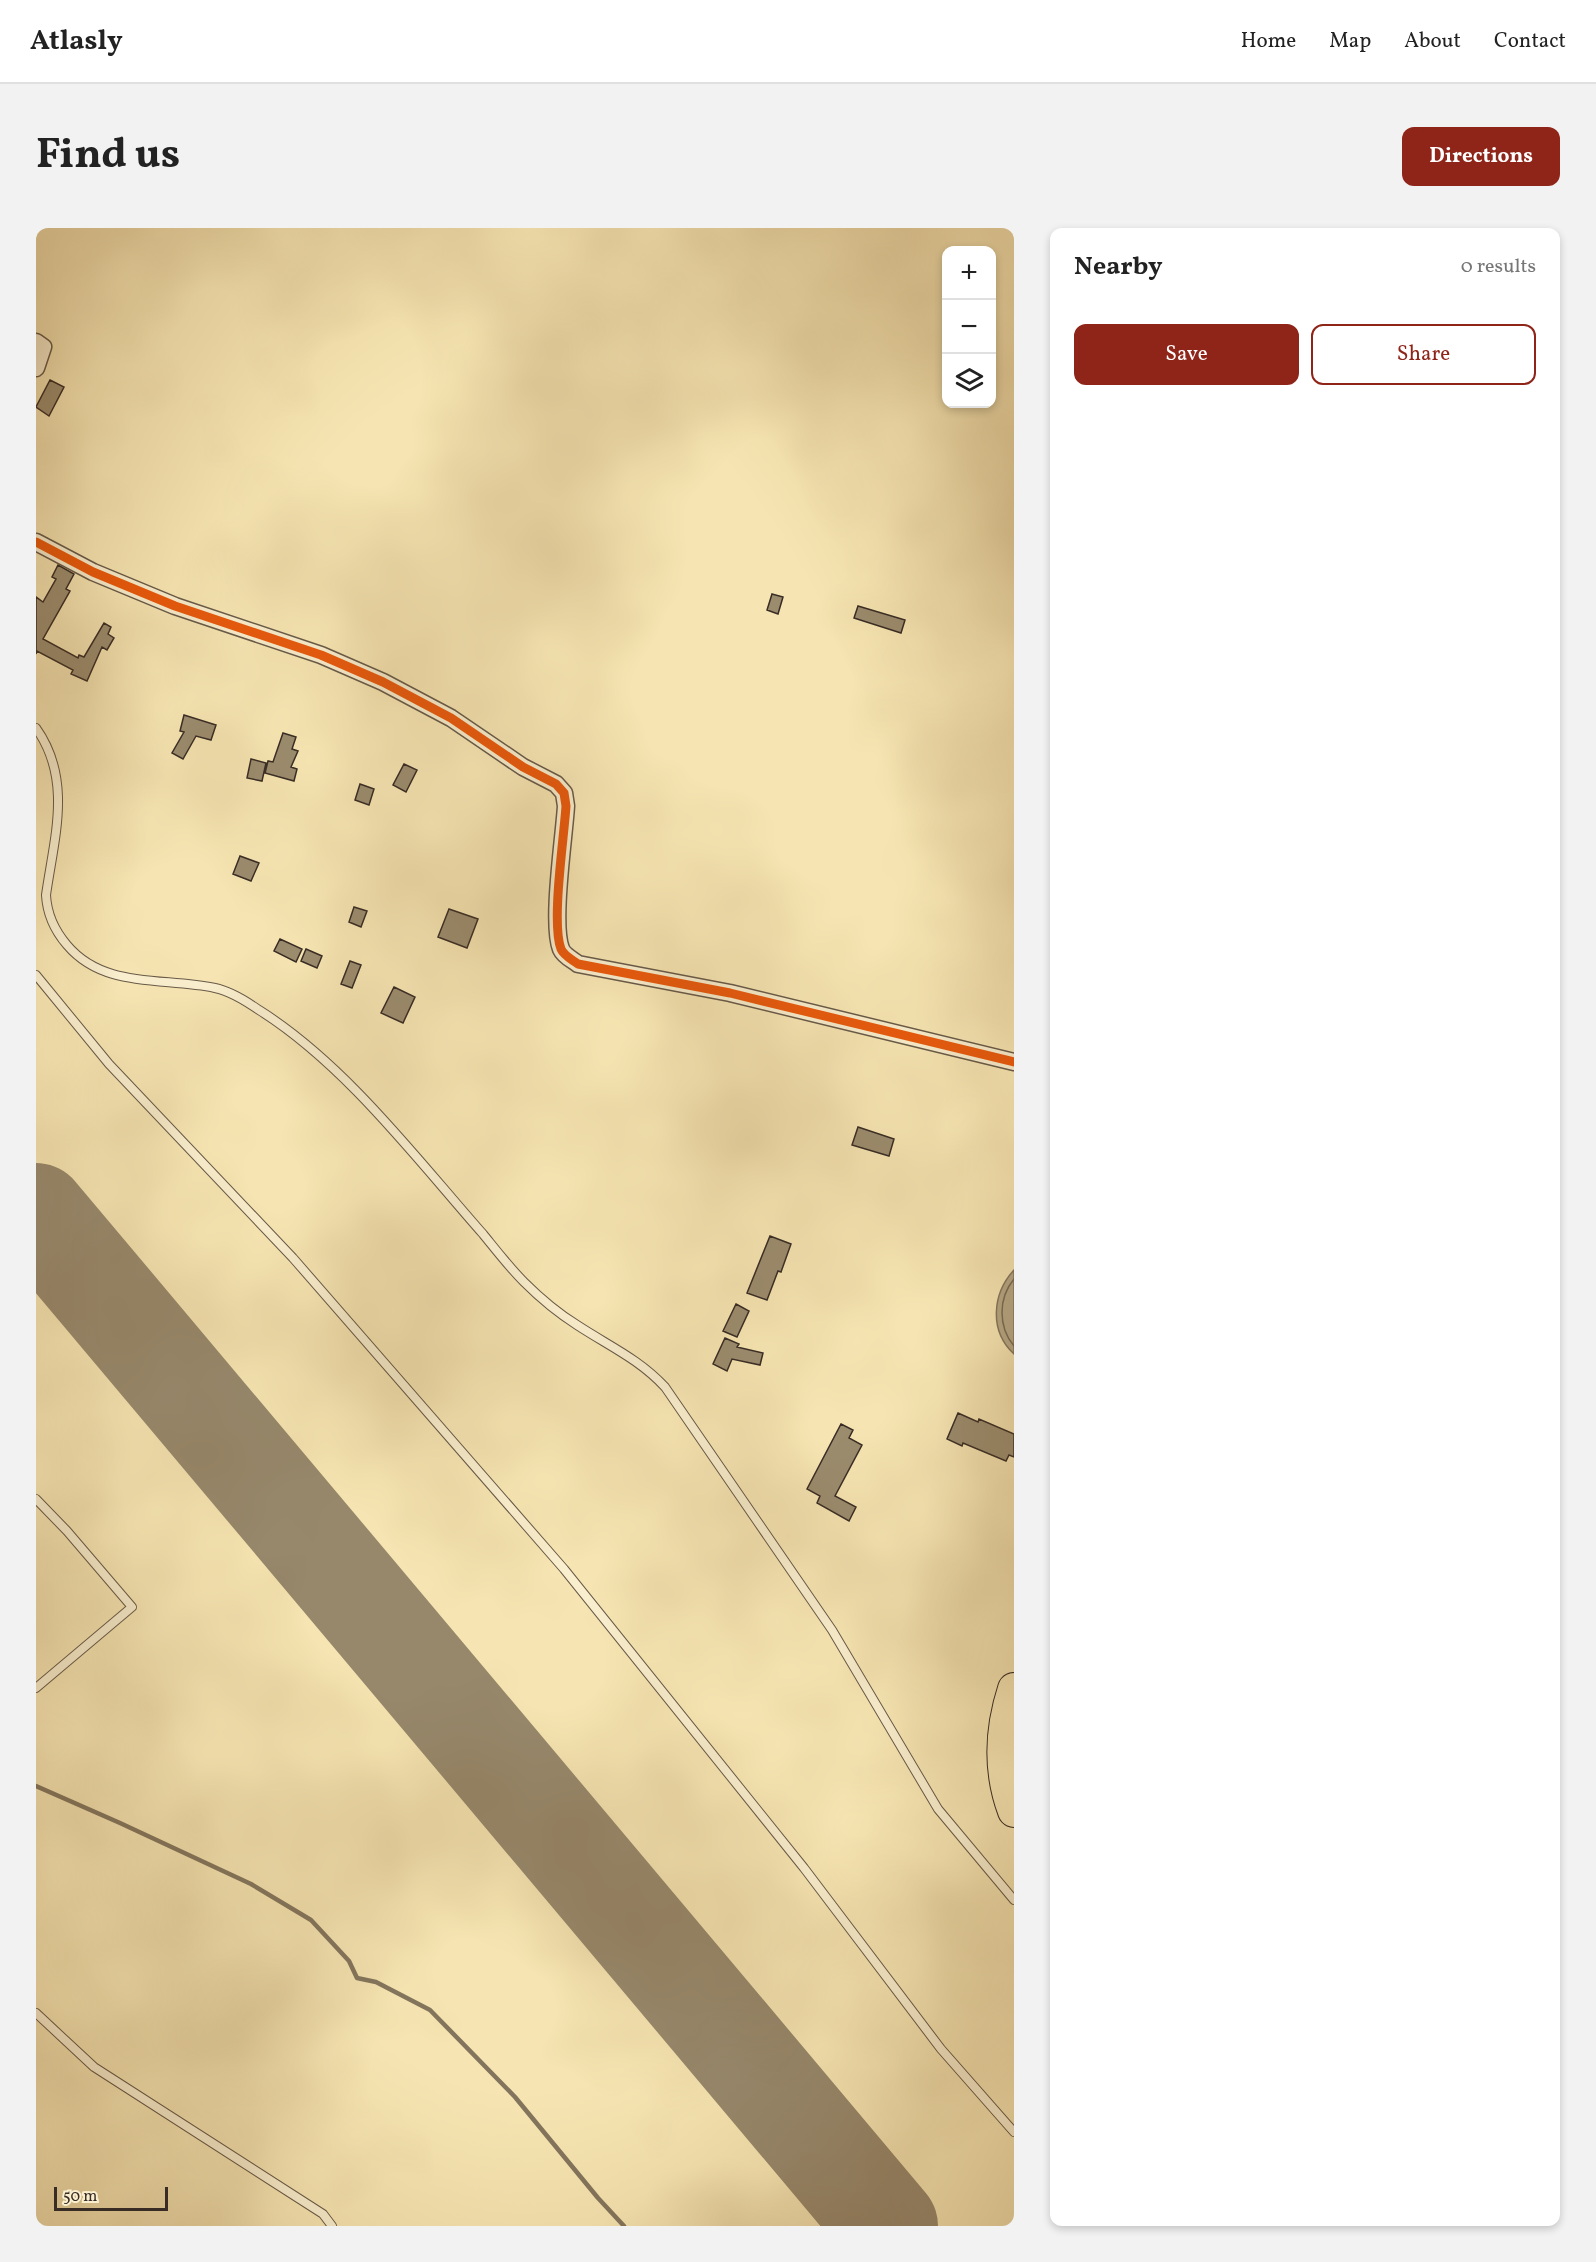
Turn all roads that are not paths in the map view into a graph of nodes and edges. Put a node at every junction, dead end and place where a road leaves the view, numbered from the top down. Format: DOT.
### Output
graph roads {
  1 [pos="36,342"];
  2 [pos="36,368"];
  3 [pos="36,542"];
  4 [pos="36,728"];
  5 [pos="36,975"];
  6 [pos="1014,1062"];
  7 [pos="36,1499"];
  8 [pos="36,1688"];
  9 [pos="1014,1689"];
  10 [pos="1014,1811"];
  11 [pos="1014,1900"];
  12 [pos="36,2013"];
  13 [pos="1014,2132"];
  14 [pos="332,2226"];
  1 -- 2 [label="street"];
  3 -- 6 [label="street"];
  4 -- 11 [label="lane"];
  5 -- 13 [label="lane"];
  7 -- 8 [label="lane"];
  9 -- 10 [label="highway"];
  12 -- 14 [label="lane"];
}
